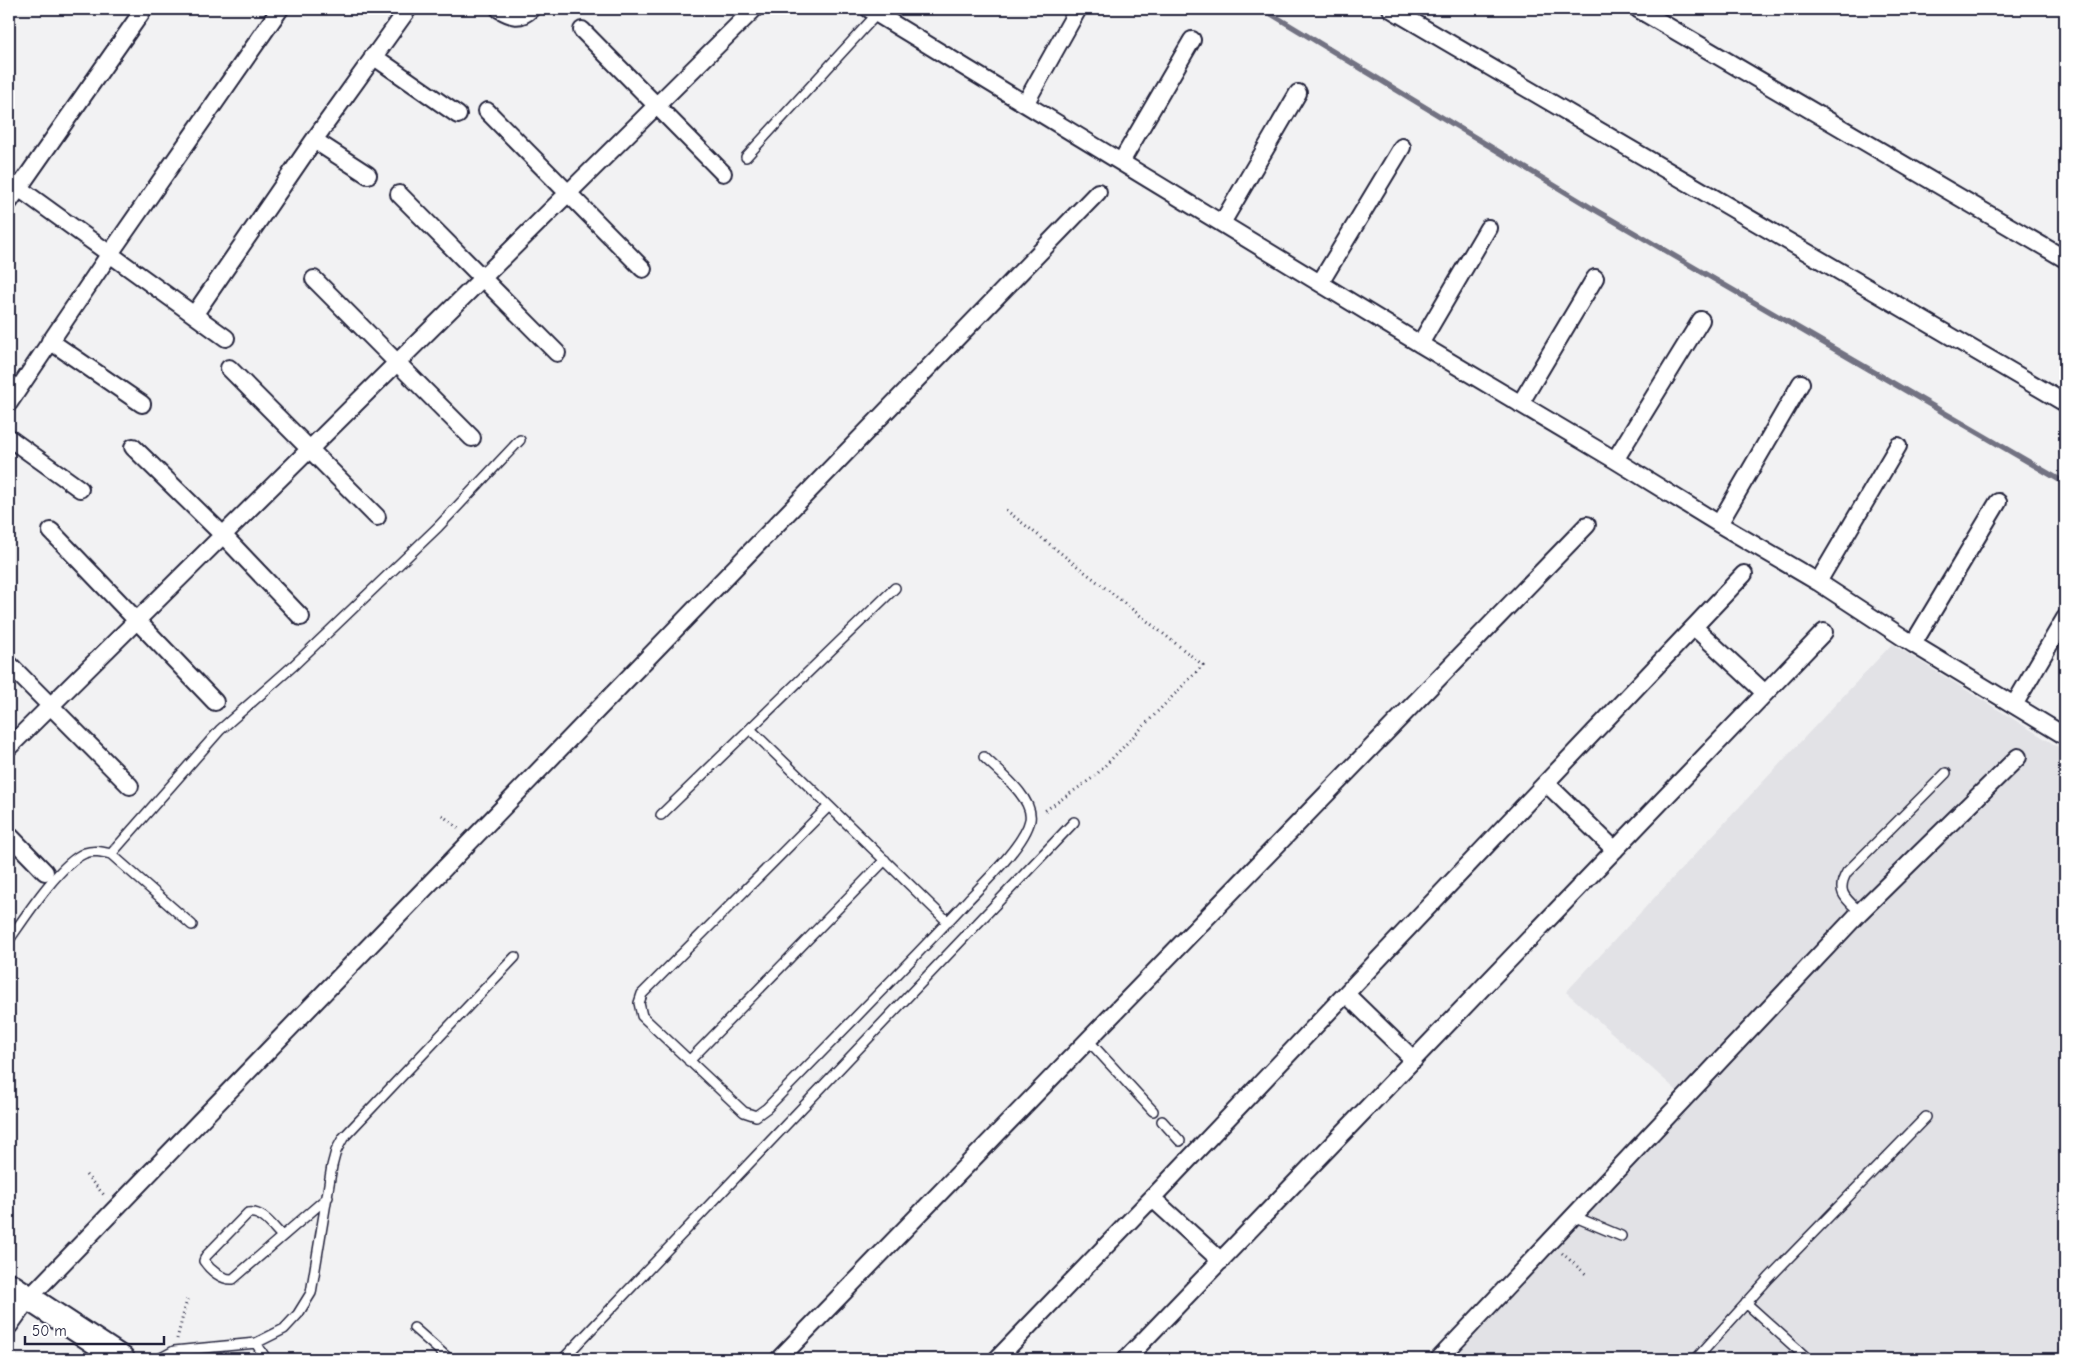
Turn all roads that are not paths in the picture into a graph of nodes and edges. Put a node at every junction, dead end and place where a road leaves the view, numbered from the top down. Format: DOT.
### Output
graph roads {
  1 [pos="144,9"];
  2 [pos="280,9"];
  3 [pos="408,9"];
  4 [pos="499,9"];
  5 [pos="531,9"];
  6 [pos="754,9"];
  7 [pos="1078,9"];
  8 [pos="1391,9"];
  9 [pos="1638,9"];
  10 [pos="875,10"];
  11 [pos="582,30"];
  12 [pos="1192,40"];
  13 [pos="374,56"];
  14 [pos="1298,93"];
  15 [pos="1025,104"];
  16 [pos="656,105"];
  17 [pos="488,111"];
  18 [pos="458,115"];
  19 [pos="314,140"];
  20 [pos="1402,147"];
  21 [pos="746,157"];
  22 [pos="1120,162"];
  23 [pos="723,173"];
  24 [pos="368,175"];
  25 [pos="13,185"];
  26 [pos="568,192"];
  27 [pos="1098,192"];
  28 [pos="399,194"];
  29 [pos="9,202"];
  30 [pos="1222,223"];
  31 [pos="1488,228"];
  32 [pos="109,254"];
  33 [pos="2065,259"];
  34 [pos="643,269"];
  35 [pos="1595,278"];
  36 [pos="314,279"];
  37 [pos="483,279"];
  38 [pos="1320,283"];
  39 [pos="194,315"];
  40 [pos="1701,320"];
  41 [pos="226,338"];
  42 [pos="50,341"];
  43 [pos="1420,344"];
  44 [pos="557,353"];
  45 [pos="398,364"];
  46 [pos="229,368"];
  47 [pos="1801,383"];
  48 [pos="9,403"];
  49 [pos="2065,403"];
  50 [pos="142,404"];
  51 [pos="1520,404"];
  52 [pos="9,438"];
  53 [pos="472,438"];
  54 [pos="520,440"];
  55 [pos="1898,446"];
  56 [pos="133,447"];
  57 [pos="309,450"];
  58 [pos="1615,460"];
  59 [pos="80,489"];
  60 [pos="1998,502"];
  61 [pos="377,517"];
  62 [pos="1719,524"];
  63 [pos="1586,525"];
  64 [pos="51,531"];
  65 [pos="223,535"];
  66 [pos="1744,574"];
  67 [pos="1818,582"];
  68 [pos="895,588"];
  69 [pos="301,617"];
  70 [pos="2065,618"];
  71 [pos="138,619"];
  72 [pos="1694,627"];
  73 [pos="1824,632"];
  74 [pos="1913,644"];
  75 [pos="9,664"];
  76 [pos="1765,693"];
  77 [pos="215,702"];
  78 [pos="2014,704"];
  79 [pos="51,706"];
  80 [pos="750,729"];
  81 [pos="2065,736"];
  82 [pos="9,747"];
  83 [pos="2018,757"];
  84 [pos="984,758"];
  85 [pos="1946,773"];
  86 [pos="1546,783"];
  87 [pos="130,786"];
  88 [pos="829,806"];
  89 [pos="660,815"];
  90 [pos="1074,822"];
  91 [pos="9,835"];
  92 [pos="1615,850"];
  93 [pos="112,854"];
  94 [pos="885,860"];
  95 [pos="45,872"];
  96 [pos="1860,912"];
  97 [pos="948,922"];
  98 [pos="192,925"];
  99 [pos="9,940"];
  100 [pos="515,957"];
  101 [pos="1346,994"];
  102 [pos="1087,1039"];
  103 [pos="1414,1060"];
  104 [pos="689,1061"];
  105 [pos="1153,1111"];
  106 [pos="1926,1117"];
  107 [pos="1162,1121"];
  108 [pos="1180,1141"];
  109 [pos="328,1197"];
  110 [pos="1152,1198"];
  111 [pos="1573,1216"];
  112 [pos="282,1236"];
  113 [pos="1621,1236"];
  114 [pos="1221,1260"];
  115 [pos="9,1285"];
  116 [pos="29,1298"];
  117 [pos="1746,1303"];
  118 [pos="9,1326"];
  119 [pos="414,1328"];
  120 [pos="256,1343"];
  121 [pos="122,1359"];
  122 [pos="159,1359"];
  123 [pos="266,1359"];
  124 [pos="449,1359"];
  125 [pos="563,1359"];
  126 [pos="779,1359"];
  127 [pos="997,1359"];
  128 [pos="1126,1359"];
  129 [pos="1439,1359"];
  130 [pos="1696,1359"];
  131 [pos="1808,1359"];
  1 -- 25 [label="street"];
  2 -- 32 [label="street"];
  3 -- 13 [label="street"];
  4 -- 5 [label="street"];
  6 -- 16 [label="street"];
  7 -- 15 [label="street"];
  8 -- 49 [label="street"];
  9 -- 33 [label="street"];
  10 -- 15 [label="street"];
  10 -- 21 [label="lane"];
  11 -- 16 [label="street"];
  12 -- 22 [label="street"];
  13 -- 18 [label="street"];
  13 -- 19 [label="street"];
  14 -- 30 [label="street"];
  15 -- 22 [label="street"];
  16 -- 23 [label="street"];
  16 -- 26 [label="street"];
  17 -- 26 [label="street"];
  19 -- 24 [label="street"];
  19 -- 39 [label="street"];
  20 -- 38 [label="street"];
  22 -- 30 [label="street"];
  25 -- 29 [label="street"];
  25 -- 32 [label="street"];
  26 -- 34 [label="street"];
  26 -- 37 [label="street"];
  27 -- 116 [label="street"];
  28 -- 37 [label="street"];
  30 -- 38 [label="street"];
  31 -- 43 [label="street"];
  32 -- 39 [label="street"];
  32 -- 42 [label="street"];
  35 -- 51 [label="street"];
  36 -- 45 [label="street"];
  37 -- 44 [label="street"];
  37 -- 45 [label="street"];
  38 -- 43 [label="street"];
  39 -- 41 [label="street"];
  40 -- 58 [label="street"];
  42 -- 48 [label="street"];
  42 -- 50 [label="street"];
  43 -- 51 [label="street"];
  45 -- 53 [label="street"];
  45 -- 57 [label="street"];
  46 -- 57 [label="street"];
  47 -- 62 [label="street"];
  51 -- 58 [label="street"];
  52 -- 59 [label="street"];
  54 -- 93 [label="lane"];
  55 -- 67 [label="street"];
  56 -- 65 [label="street"];
  57 -- 61 [label="street"];
  57 -- 65 [label="street"];
  58 -- 62 [label="street"];
  60 -- 74 [label="street"];
  62 -- 67 [label="street"];
  63 -- 102 [label="street"];
  64 -- 71 [label="street"];
  65 -- 69 [label="street"];
  65 -- 71 [label="street"];
  66 -- 72 [label="street"];
  67 -- 74 [label="street"];
  68 -- 80 [label="lane"];
  70 -- 78 [label="street"];
  71 -- 77 [label="street"];
  71 -- 79 [label="street"];
  72 -- 76 [label="street"];
  72 -- 86 [label="street"];
  73 -- 76 [label="street"];
  74 -- 78 [label="street"];
  75 -- 79 [label="street"];
  76 -- 92 [label="street"];
  78 -- 81 [label="street"];
  79 -- 82 [label="street"];
  79 -- 87 [label="street"];
  80 -- 88 [label="lane"];
  80 -- 89 [label="lane"];
  83 -- 96 [label="street"];
  84 -- 97 [label="lane"];
  85 -- 96 [label="lane"];
  86 -- 92 [label="street"];
  86 -- 101 [label="street"];
  88 -- 94 [label="lane"];
  88 -- 104 [label="lane"];
  90 -- 125 [label="lane"];
  91 -- 95 [label="street"];
  92 -- 103 [label="street"];
  93 -- 98 [label="lane"];
  93 -- 99 [label="lane"];
  94 -- 97 [label="lane"];
  94 -- 104 [label="lane"];
  96 -- 111 [label="street"];
  97 -- 104 [label="lane"];
  100 -- 109 [label="lane"];
  101 -- 103 [label="street"];
  101 -- 110 [label="street"];
  102 -- 105 [label="lane"];
  102 -- 126 [label="street"];
  103 -- 114 [label="street"];
  106 -- 117 [label="lane"];
  107 -- 108 [label="lane"];
  109 -- 112 [label="lane"];
  109 -- 120 [label="lane"];
  110 -- 114 [label="street"];
  110 -- 127 [label="street"];
  111 -- 113 [label="lane"];
  111 -- 129 [label="street"];
  112 -- 112 [label="lane"];
  114 -- 128 [label="street"];
  115 -- 116 [label="street"];
  116 -- 118 [label="street"];
  116 -- 121 [label="street"];
  117 -- 130 [label="lane"];
  117 -- 131 [label="lane"];
  119 -- 124 [label="lane"];
  120 -- 122 [label="lane"];
  120 -- 123 [label="lane"];
}
